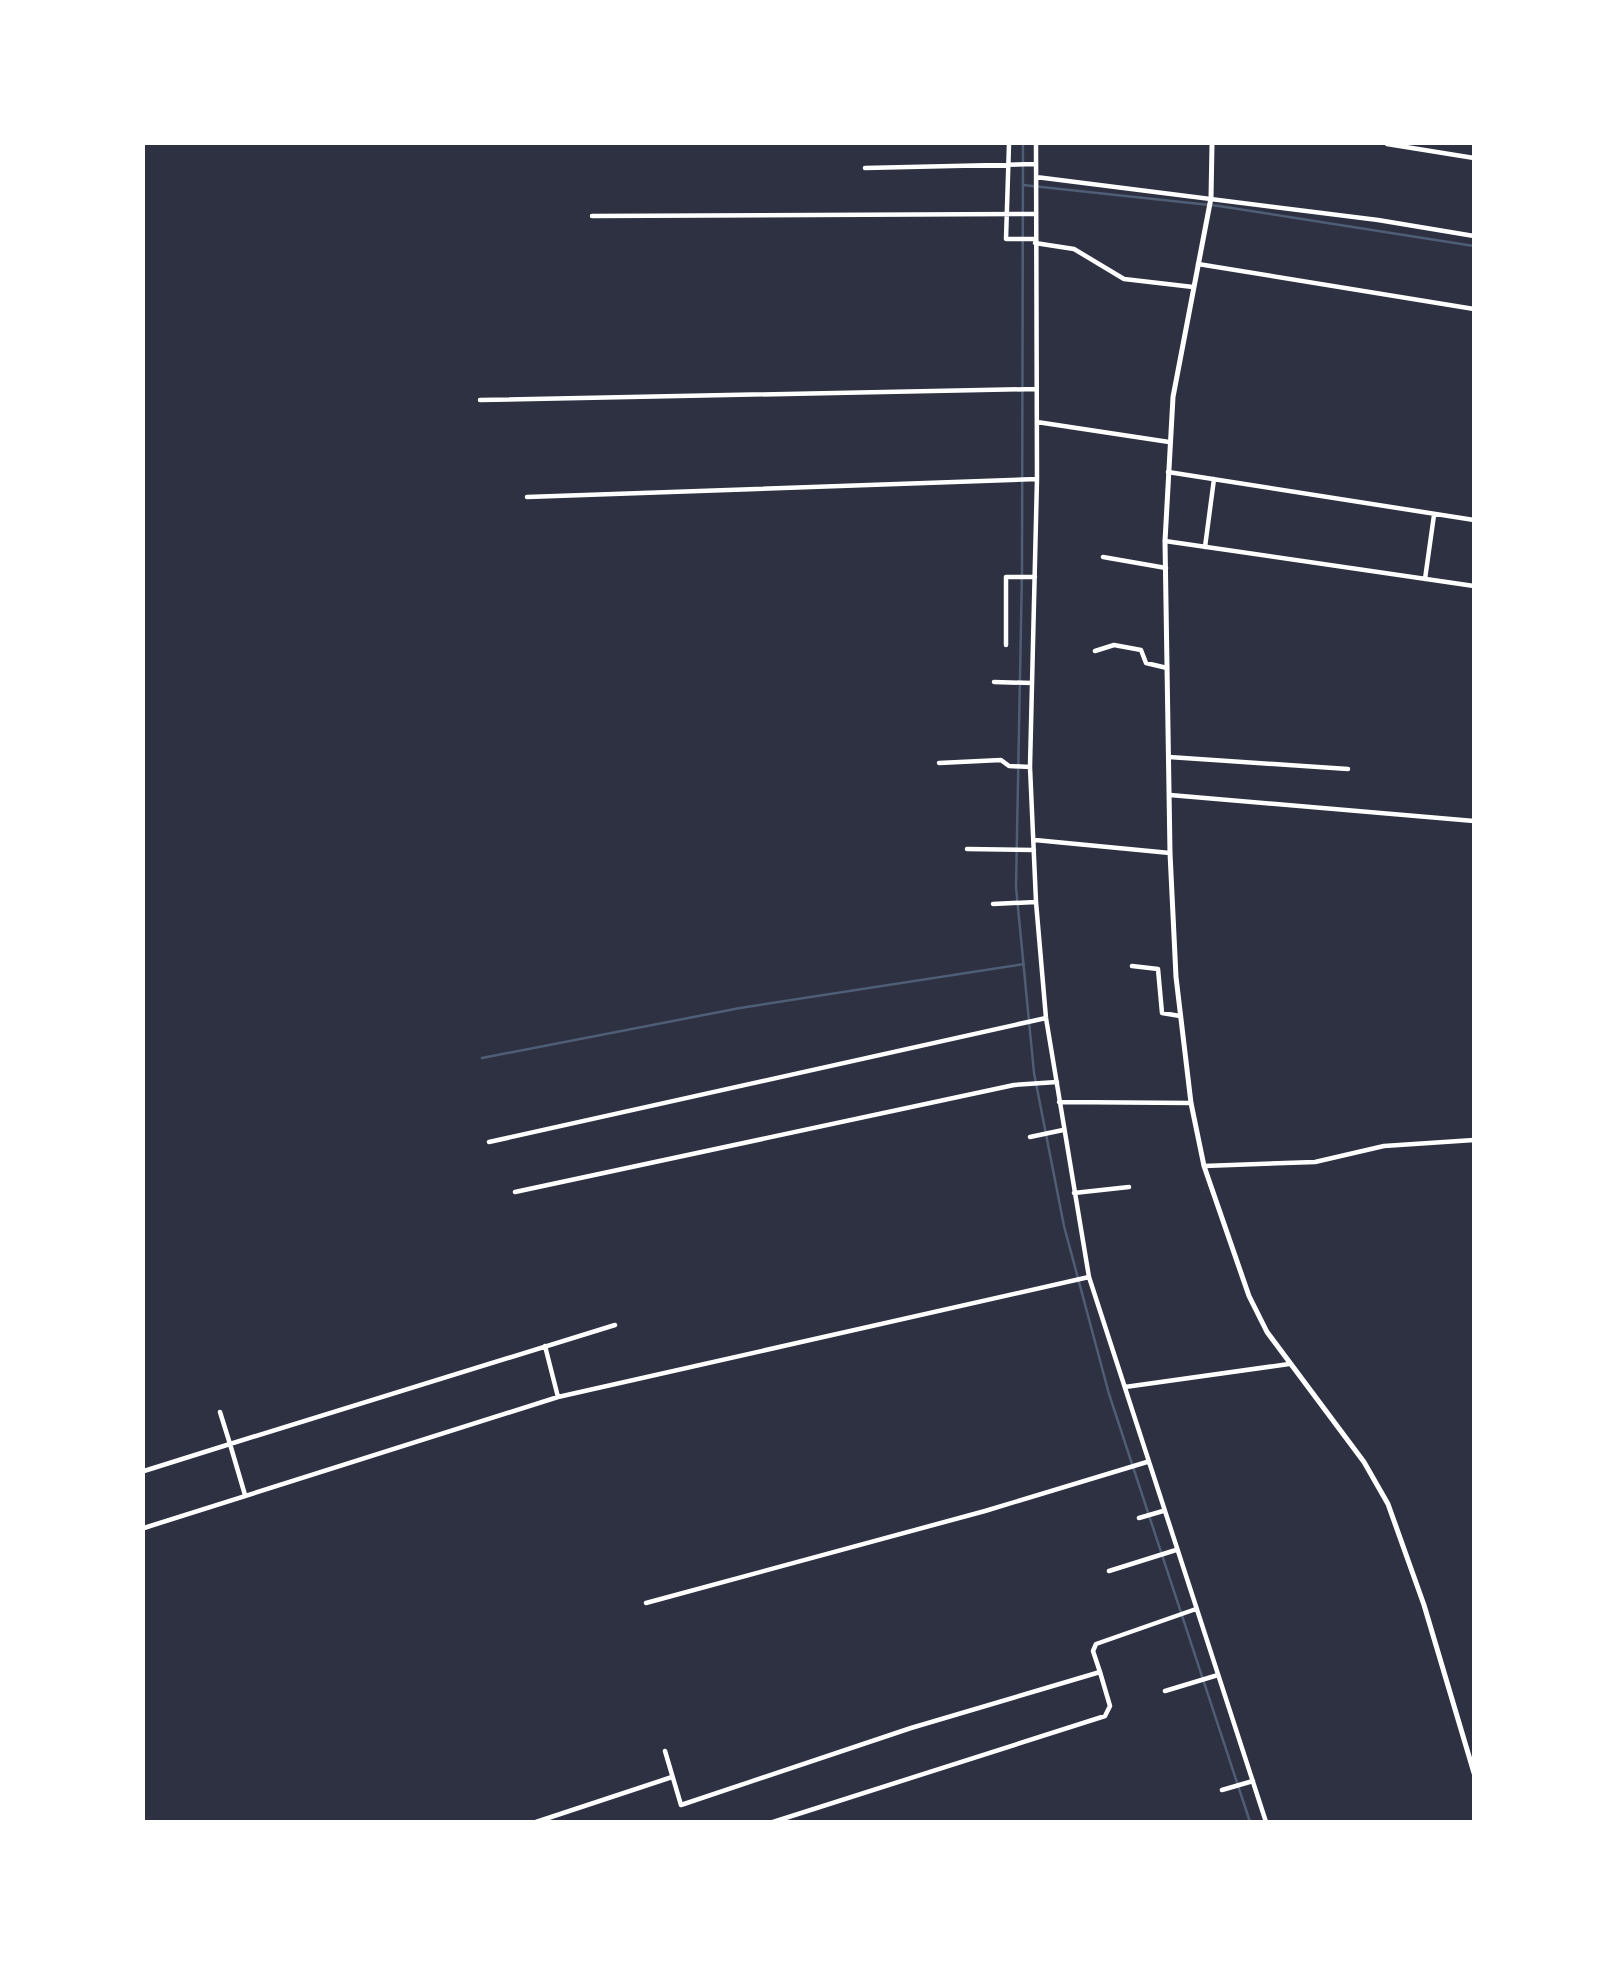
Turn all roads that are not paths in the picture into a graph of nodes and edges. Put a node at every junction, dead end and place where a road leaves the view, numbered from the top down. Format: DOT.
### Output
graph roads {
  1 [pos="1009,144"];
  2 [pos="1036,144"];
  3 [pos="1212,144"];
  4 [pos="1387,144"];
  5 [pos="1474,158"];
  6 [pos="1010,163"];
  7 [pos="1035,164"];
  8 [pos="865,168"];
  9 [pos="1036,181"];
  10 [pos="1211,200"];
  11 [pos="1009,212"];
  12 [pos="1034,214"];
  13 [pos="592,216"];
  14 [pos="1474,236"];
  15 [pos="1033,241"];
  16 [pos="1198,264"];
  17 [pos="1192,287"];
  18 [pos="1474,309"];
  19 [pos="1033,389"];
  20 [pos="480,400"];
  21 [pos="1037,422"];
  22 [pos="1169,442"];
  23 [pos="1168,472"];
  24 [pos="1037,479"];
  25 [pos="1214,479"];
  26 [pos="527,497"];
  27 [pos="1434,515"];
  28 [pos="1474,520"];
  29 [pos="1165,541"];
  30 [pos="1205,547"];
  31 [pos="1103,557"];
  32 [pos="1166,568"];
  33 [pos="1032,577"];
  34 [pos="1425,579"];
  35 [pos="1474,586"];
  36 [pos="1006,645"];
  37 [pos="1095,651"];
  38 [pos="1168,669"];
  39 [pos="994,682"];
  40 [pos="1029,683"];
  41 [pos="1169,757"];
  42 [pos="939,763"];
  43 [pos="1030,767"];
  44 [pos="1348,769"];
  45 [pos="1170,796"];
  46 [pos="1474,821"];
  47 [pos="1035,840"];
  48 [pos="967,849"];
  49 [pos="1032,849"];
  50 [pos="1170,853"];
  51 [pos="1033,902"];
  52 [pos="993,904"];
  53 [pos="1132,966"];
  54 [pos="1180,1016"];
  55 [pos="1045,1018"];
  56 [pos="1055,1082"];
  57 [pos="1059,1102"];
  58 [pos="1191,1103"];
  59 [pos="1062,1130"];
  60 [pos="1030,1137"];
  61 [pos="1474,1140"];
  62 [pos="489,1142"];
  63 [pos="1204,1166"];
  64 [pos="1129,1187"];
  65 [pos="515,1192"];
  66 [pos="1074,1193"];
  67 [pos="1089,1277"];
  68 [pos="615,1325"];
  69 [pos="545,1346"];
  70 [pos="1289,1364"];
  71 [pos="1125,1387"];
  72 [pos="558,1397"];
  73 [pos="220,1412"];
  74 [pos="230,1444"];
  75 [pos="1147,1462"];
  76 [pos="144,1471"];
  77 [pos="245,1495"];
  78 [pos="1163,1511"];
  79 [pos="1139,1518"];
  80 [pos="144,1528"];
  81 [pos="1174,1550"];
  82 [pos="1109,1571"];
  83 [pos="646,1603"];
  84 [pos="1196,1609"];
  85 [pos="1100,1672"];
  86 [pos="1215,1676"];
  87 [pos="1165,1691"];
  88 [pos="665,1751"];
  89 [pos="1474,1773"];
  90 [pos="673,1777"];
  91 [pos="1252,1782"];
  92 [pos="1225,1789"];
  93 [pos="536,1822"];
  94 [pos="773,1822"];
  95 [pos="1266,1822"];
  1 -- 6 [label="street"];
  2 -- 7 [label="street"];
  3 -- 10 [label="street"];
  4 -- 5 [label="street"];
  6 -- 7 [label="street"];
  6 -- 8 [label="street"];
  6 -- 11 [label="street"];
  7 -- 9 [label="street"];
  9 -- 10 [label="street"];
  9 -- 12 [label="street"];
  10 -- 14 [label="street"];
  10 -- 16 [label="street"];
  11 -- 12 [label="street"];
  11 -- 13 [label="street"];
  11 -- 15 [label="street"];
  12 -- 15 [label="street"];
  15 -- 17 [label="street"];
  15 -- 19 [label="street"];
  16 -- 17 [label="street"];
  16 -- 18 [label="street"];
  17 -- 22 [label="street"];
  19 -- 20 [label="street"];
  19 -- 21 [label="street"];
  21 -- 22 [label="street"];
  21 -- 24 [label="street"];
  22 -- 23 [label="street"];
  23 -- 25 [label="street"];
  23 -- 29 [label="street"];
  24 -- 26 [label="street"];
  24 -- 33 [label="street"];
  25 -- 27 [label="street"];
  25 -- 30 [label="street"];
  27 -- 28 [label="street"];
  27 -- 34 [label="street"];
  29 -- 30 [label="street"];
  29 -- 32 [label="street"];
  30 -- 34 [label="street"];
  31 -- 32 [label="street"];
  32 -- 38 [label="street"];
  33 -- 36 [label="street"];
  33 -- 40 [label="street"];
  34 -- 35 [label="street"];
  37 -- 38 [label="street"];
  38 -- 41 [label="street"];
  39 -- 40 [label="street"];
  40 -- 43 [label="street"];
  41 -- 44 [label="street"];
  41 -- 45 [label="street"];
  42 -- 43 [label="street"];
  43 -- 47 [label="street"];
  45 -- 46 [label="street"];
  45 -- 50 [label="street"];
  47 -- 49 [label="street"];
  47 -- 50 [label="street"];
  48 -- 49 [label="street"];
  49 -- 51 [label="street"];
  50 -- 54 [label="street"];
  51 -- 52 [label="street"];
  51 -- 55 [label="street"];
  53 -- 54 [label="street"];
  54 -- 58 [label="street"];
  55 -- 56 [label="street"];
  55 -- 62 [label="street"];
  56 -- 57 [label="street"];
  56 -- 65 [label="street"];
  57 -- 58 [label="street"];
  57 -- 59 [label="street"];
  58 -- 63 [label="street"];
  59 -- 60 [label="street"];
  59 -- 66 [label="street"];
  61 -- 63 [label="street"];
  63 -- 70 [label="street"];
  64 -- 66 [label="street"];
  66 -- 67 [label="street"];
  67 -- 71 [label="street"];
  67 -- 72 [label="street"];
  68 -- 69 [label="street"];
  69 -- 72 [label="street"];
  69 -- 74 [label="street"];
  70 -- 71 [label="street"];
  70 -- 89 [label="street"];
  71 -- 75 [label="street"];
  72 -- 77 [label="street"];
  73 -- 74 [label="street"];
  74 -- 76 [label="street"];
  74 -- 77 [label="street"];
  75 -- 78 [label="street"];
  75 -- 83 [label="street"];
  77 -- 80 [label="street"];
  78 -- 79 [label="street"];
  78 -- 81 [label="street"];
  81 -- 82 [label="street"];
  81 -- 84 [label="street"];
  84 -- 85 [label="street"];
  84 -- 86 [label="street"];
  85 -- 90 [label="street"];
  85 -- 94 [label="street"];
  86 -- 87 [label="street"];
  86 -- 91 [label="street"];
  88 -- 90 [label="street"];
  90 -- 93 [label="street"];
  91 -- 92 [label="street"];
  91 -- 95 [label="street"];
}
